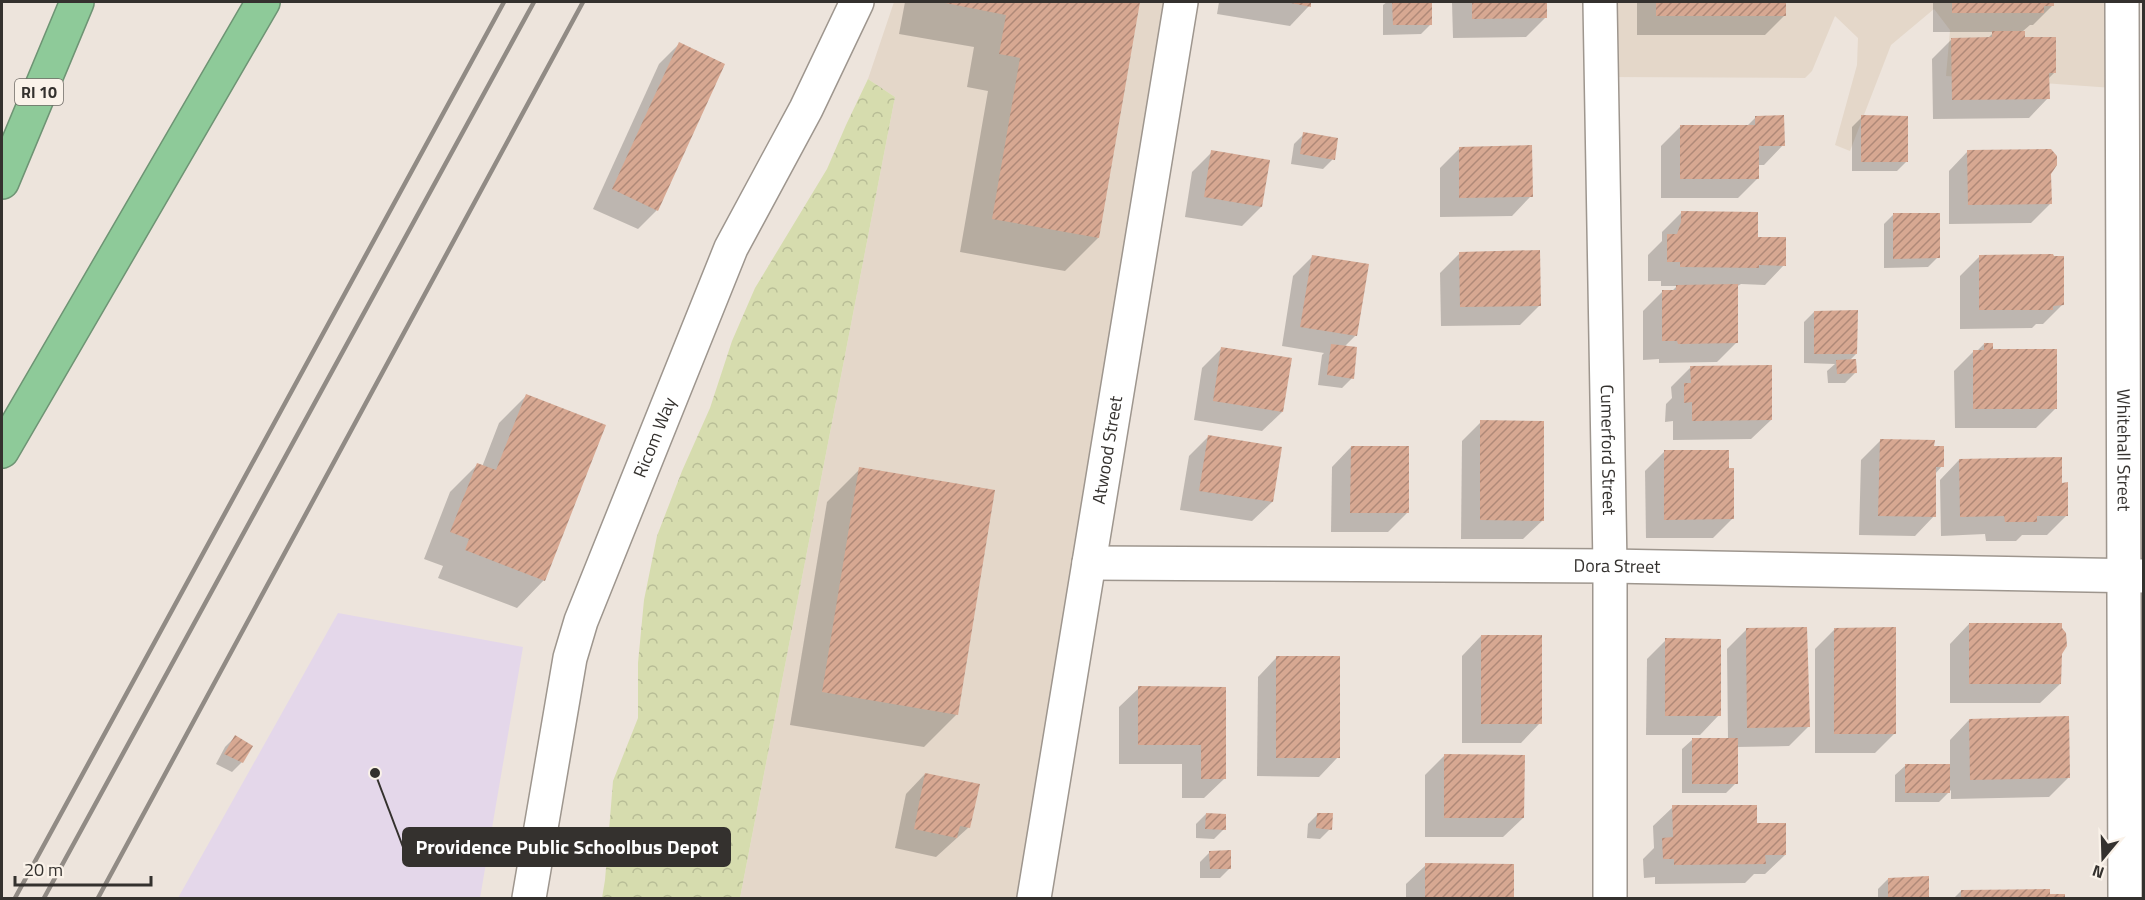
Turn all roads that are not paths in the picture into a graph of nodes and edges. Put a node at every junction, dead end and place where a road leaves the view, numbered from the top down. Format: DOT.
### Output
graph roads {
  1 [pos="77,2"];
  2 [pos="263,2"];
  3 [pos="857,2"];
  4 [pos="1181,2"];
  5 [pos="1600,2"];
  6 [pos="2122,2"];
  7 [pos="2133,66"];
  8 [pos="2,182"];
  9 [pos="2,451"];
  10 [pos="1089,563"];
  11 [pos="1610,566"];
  12 [pos="2134,576"];
  13 [pos="529,898"];
  14 [pos="1034,898"];
  15 [pos="1610,898"];
  16 [pos="2125,898"];
  1 -- 8 [label="highway, RI 10"];
  2 -- 9 [label="highway"];
  3 -- 13 [label="street, Ricom Way"];
  4 -- 10 [label="street, Atwood Street"];
  5 -- 11 [label="street, Cumerford Street"];
  6 -- 7 [label="street, Whitehall Street"];
  7 -- 12 [label="street, Whitehall Street"];
  10 -- 11 [label="street, Dora Street"];
  10 -- 14 [label="street, Atwood Street"];
  11 -- 12 [label="street, Dora Street"];
  11 -- 15 [label="street, Cumerford Street"];
  12 -- 16 [label="street, Whitehall Street"];
}
